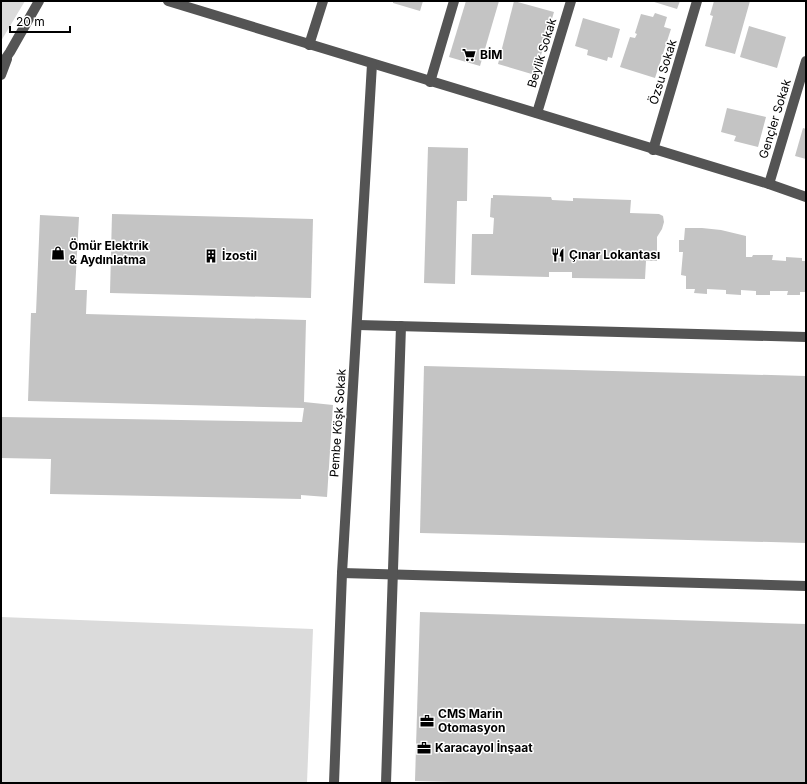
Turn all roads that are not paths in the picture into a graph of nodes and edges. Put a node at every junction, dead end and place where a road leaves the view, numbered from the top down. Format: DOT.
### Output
graph roads {
  1 [pos="39,1"];
  2 [pos="168,1"];
  3 [pos="322,1"];
  4 [pos="454,1"];
  5 [pos="572,1"];
  6 [pos="697,1"];
  7 [pos="199,6"];
  8 [pos="309,45"];
  9 [pos="10,52"];
  10 [pos="806,61"];
  11 [pos="372,64"];
  12 [pos="1,65"];
  13 [pos="1,75"];
  14 [pos="430,82"];
  15 [pos="537,113"];
  16 [pos="653,150"];
  17 [pos="769,184"];
  18 [pos="806,197"];
  19 [pos="358,325"];
  20 [pos="401,326"];
  21 [pos="806,338"];
  22 [pos="342,573"];
  23 [pos="393,574"];
  24 [pos="806,586"];
  25 [pos="334,783"];
  26 [pos="386,783"];
  1 -- 9 [label="street"];
  2 -- 7 [label="street"];
  3 -- 8 [label="street"];
  4 -- 14 [label="street"];
  5 -- 15 [label="street, Beylik Sokak"];
  6 -- 16 [label="street, Özsu Sokak"];
  7 -- 8 [label="street"];
  8 -- 11 [label="street"];
  9 -- 12 [label="street"];
  9 -- 13 [label="street"];
  10 -- 17 [label="street, Gençler Sokak"];
  11 -- 14 [label="street"];
  11 -- 19 [label="street, Pembe Köşk Sokak"];
  14 -- 15 [label="street"];
  15 -- 16 [label="street"];
  16 -- 17 [label="street"];
  17 -- 18 [label="street"];
  19 -- 20 [label="street"];
  19 -- 22 [label="street, Pembe Köşk Sokak"];
  20 -- 21 [label="street"];
  20 -- 23 [label="street"];
  22 -- 23 [label="street"];
  22 -- 25 [label="street, Pembe Köşk Sokak"];
  23 -- 24 [label="street"];
  23 -- 26 [label="street"];
}
